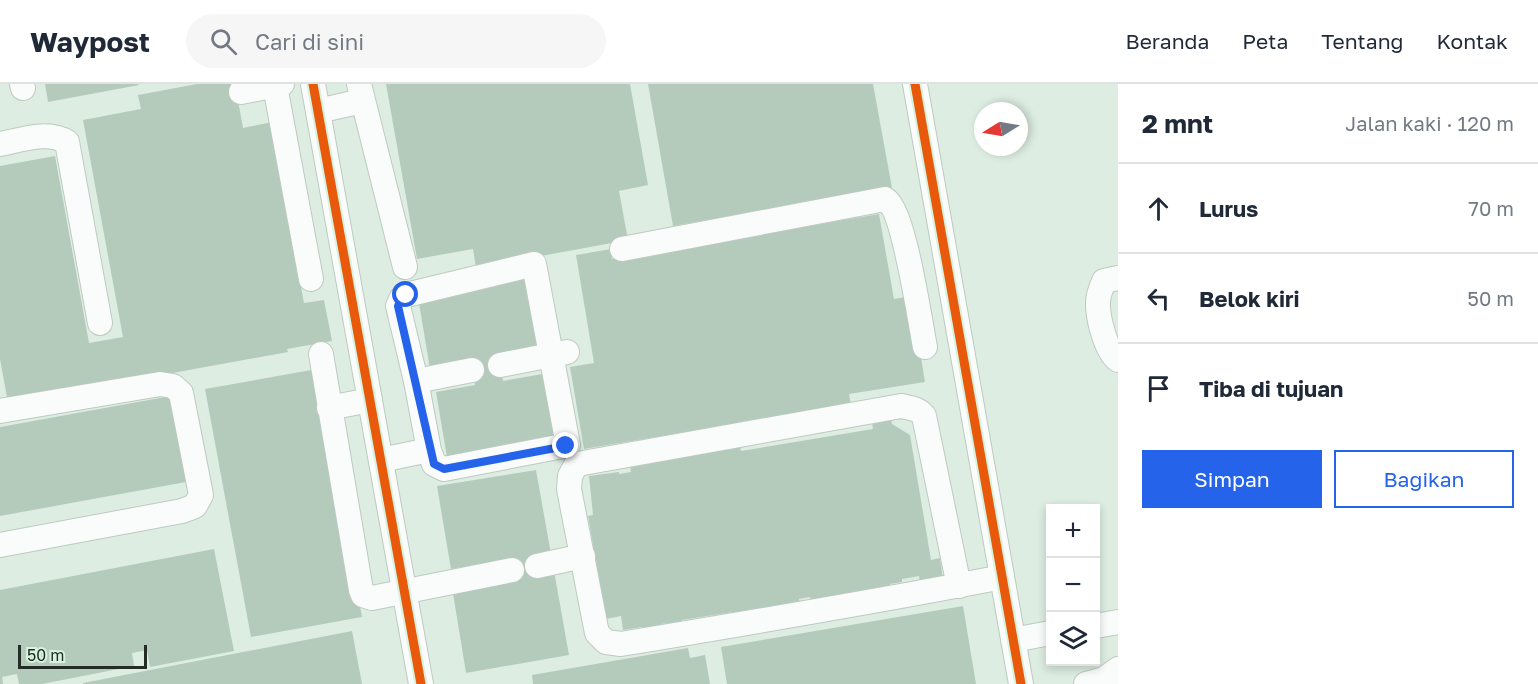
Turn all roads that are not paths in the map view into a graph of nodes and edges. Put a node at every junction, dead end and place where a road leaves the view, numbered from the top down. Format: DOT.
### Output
graph roads {
  1 [pos="313,84"];
  2 [pos="915,84"];
  3 [pos="278,85"];
  4 [pos="241,92"];
  5 [pos="360,92"];
  6 [pos="318,111"];
  7 [pos="0,144"];
  8 [pos="943,243"];
  9 [pos="622,249"];
  10 [pos="907,249"];
  11 [pos="405,267"];
  12 [pos="311,279"];
  13 [pos="1118,279"];
  14 [pos="100,323"];
  15 [pos="925,347"];
  16 [pos="321,354"];
  17 [pos="560,354"];
  18 [pos="1118,360"];
  19 [pos="500,365"];
  20 [pos="472,370"];
  21 [pos="416,381"];
  22 [pos="369,400"];
  23 [pos="329,408"];
  24 [pos="0,411"];
  25 [pos="429,450"];
  26 [pos="381,460"];
  27 [pos="0,545"];
  28 [pos="583,556"];
  29 [pos="537,566"];
  30 [pos="512,570"];
  31 [pos="1002,577"];
  32 [pos="959,585"];
  33 [pos="404,592"];
  34 [pos="1118,622"];
  35 [pos="1100,625"];
  36 [pos="1046,634"];
  37 [pos="1013,640"];
  38 [pos="421,684"];
  39 [pos="1021,684"];
  1 -- 6 [label="street"];
  2 -- 8 [label="street"];
  3 -- 4 [label="street"];
  3 -- 12 [label="street"];
  5 -- 6 [label="street"];
  5 -- 11 [label="street"];
  6 -- 22 [label="street"];
  7 -- 14 [label="street"];
  8 -- 10 [label="street"];
  8 -- 31 [label="street"];
  9 -- 10 [label="street"];
  10 -- 15 [label="street"];
  13 -- 18 [label="street"];
  16 -- 23 [label="street"];
  17 -- 19 [label="street"];
  17 -- 21 [label="street"];
  17 -- 25 [label="street"];
  20 -- 21 [label="street"];
  21 -- 25 [label="street"];
  22 -- 23 [label="street"];
  22 -- 26 [label="street"];
  23 -- 33 [label="street"];
  24 -- 27 [label="street"];
  25 -- 26 [label="street"];
  26 -- 33 [label="street"];
  28 -- 29 [label="street"];
  28 -- 32 [label="street"];
  28 -- 32 [label="street"];
  30 -- 33 [label="street"];
  31 -- 32 [label="street"];
  31 -- 37 [label="street"];
  33 -- 38 [label="street"];
  34 -- 35 [label="street"];
  36 -- 37 [label="street"];
  37 -- 39 [label="street"];
}
